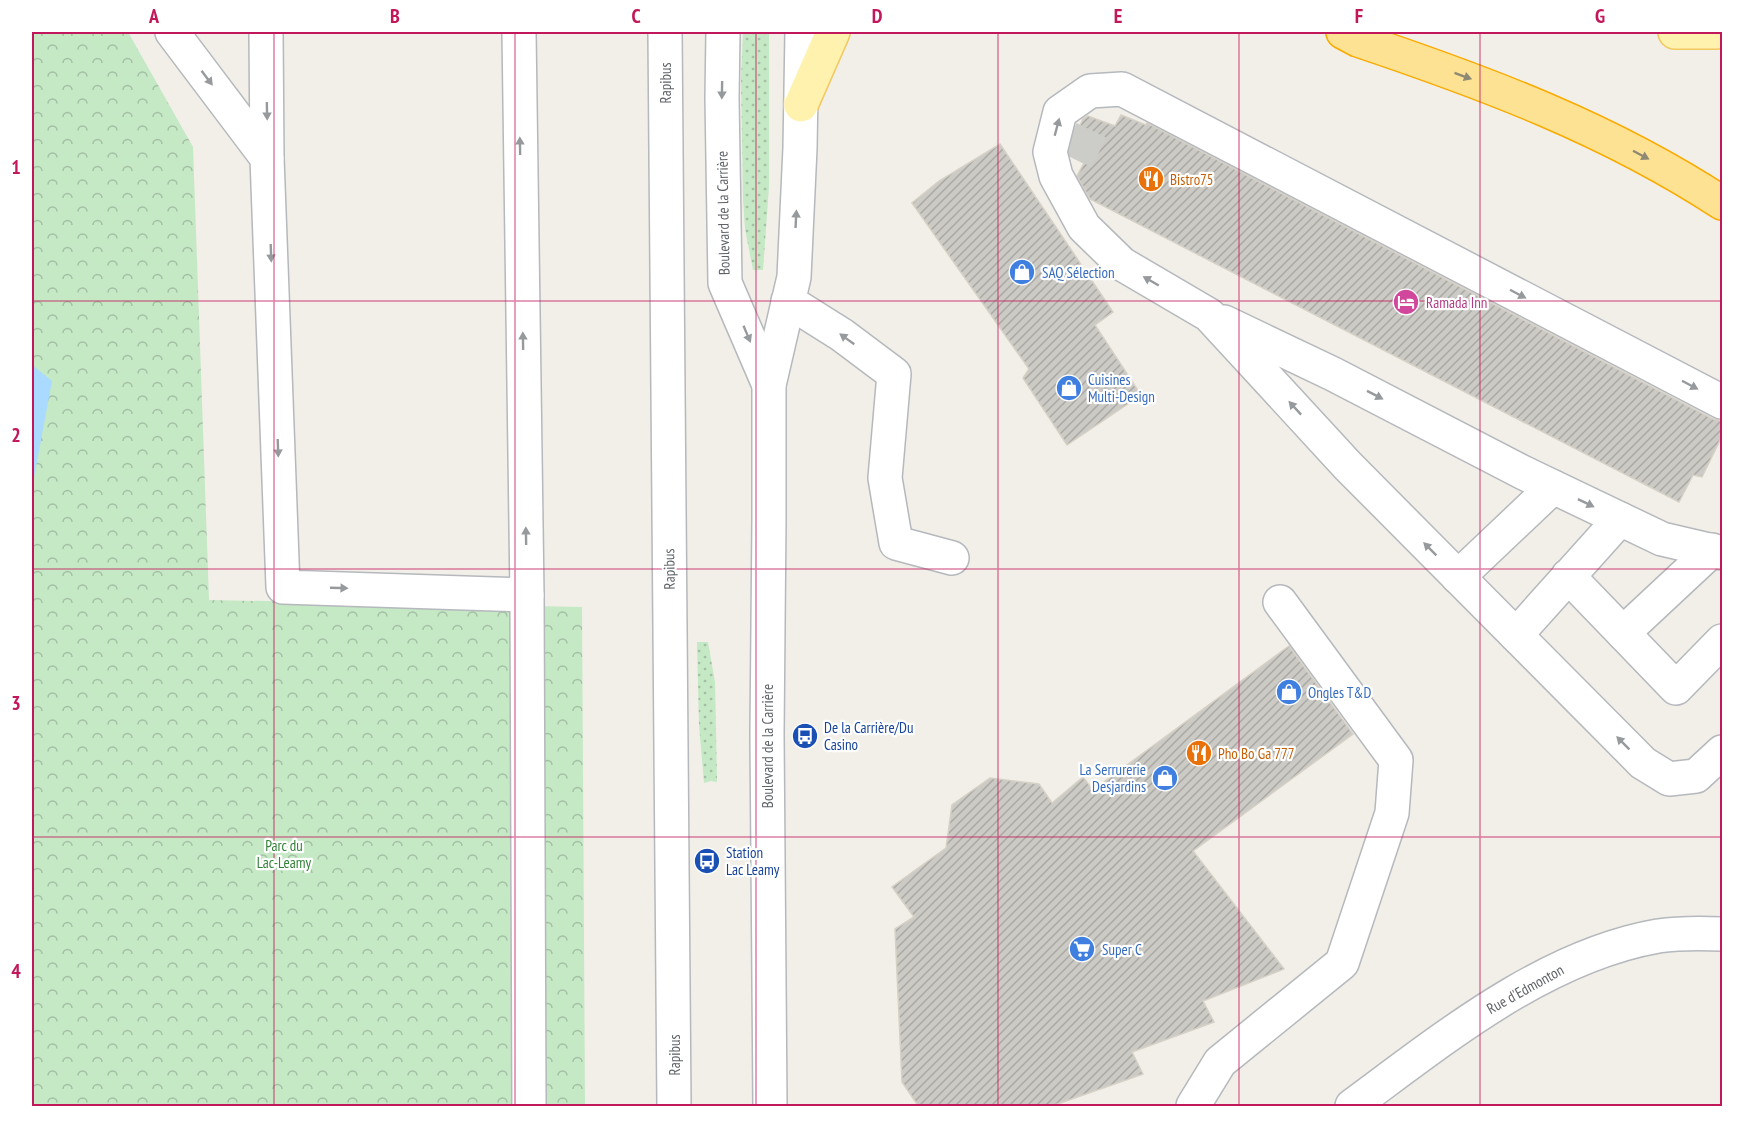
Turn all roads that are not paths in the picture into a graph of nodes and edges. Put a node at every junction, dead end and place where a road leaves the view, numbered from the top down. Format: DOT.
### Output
graph roads {
  1 [pos="172,32"];
  2 [pos="266,32"];
  3 [pos="519,32"];
  4 [pos="665,32"];
  5 [pos="723,32"];
  6 [pos="802,32"];
  7 [pos="833,32"];
  8 [pos="1343,32"];
  9 [pos="1675,32"];
  10 [pos="1716,32"];
  11 [pos="801,105"];
  12 [pos="267,158"];
  13 [pos="1722,203"];
  14 [pos="788,301"];
  15 [pos="1209,315"];
  16 [pos="769,385"];
  17 [pos="1722,402"];
  18 [pos="1553,486"];
  19 [pos="1620,519"];
  20 [pos="1717,551"];
  21 [pos="952,558"];
  22 [pos="1568,576"];
  23 [pos="1458,577"];
  24 [pos="526,595"];
  25 [pos="1280,602"];
  26 [pos="1623,633"];
  27 [pos="1516,635"];
  28 [pos="1722,641"];
  29 [pos="1722,752"];
  30 [pos="1722,934"];
  31 [pos="529,1107"];
  32 [pos="674,1107"];
  33 [pos="770,1107"];
  34 [pos="1192,1107"];
  35 [pos="1352,1107"];
  1 -- 12 [label="street, one-way"];
  2 -- 12 [label="street, one-way"];
  24 -- 3 [label="street, one-way"];
  4 -- 32 [label="street, Rapibus"];
  5 -- 16 [label="street, Boulevard de la Carrière, one-way"];
  6 -- 11 [label="street, Boulevard de la Carrière"];
  7 -- 11 [label="main road"];
  8 -- 13 [label="highway, one-way"];
  9 -- 10 [label="main road"];
  14 -- 11 [label="street, Boulevard de la Carrière, one-way"];
  12 -- 24 [label="street, one-way"];
  14 -- 16 [label="street, Boulevard de la Carrière"];
  21 -- 14 [label="street, one-way"];
  15 -- 17 [label="street, one-way"];
  15 -- 18 [label="street, one-way"];
  23 -- 15 [label="street, one-way"];
  16 -- 33 [label="street, Boulevard de la Carrière"];
  18 -- 19 [label="street, one-way"];
  18 -- 23 [label="street"];
  19 -- 20 [label="street"];
  19 -- 22 [label="street"];
  20 -- 26 [label="street"];
  22 -- 26 [label="street"];
  22 -- 27 [label="street"];
  23 -- 27 [label="street"];
  24 -- 31 [label="street"];
  25 -- 34 [label="street"];
  26 -- 28 [label="street"];
  29 -- 27 [label="street, one-way"];
  30 -- 35 [label="street, Rue d'Edmonton"];
}
